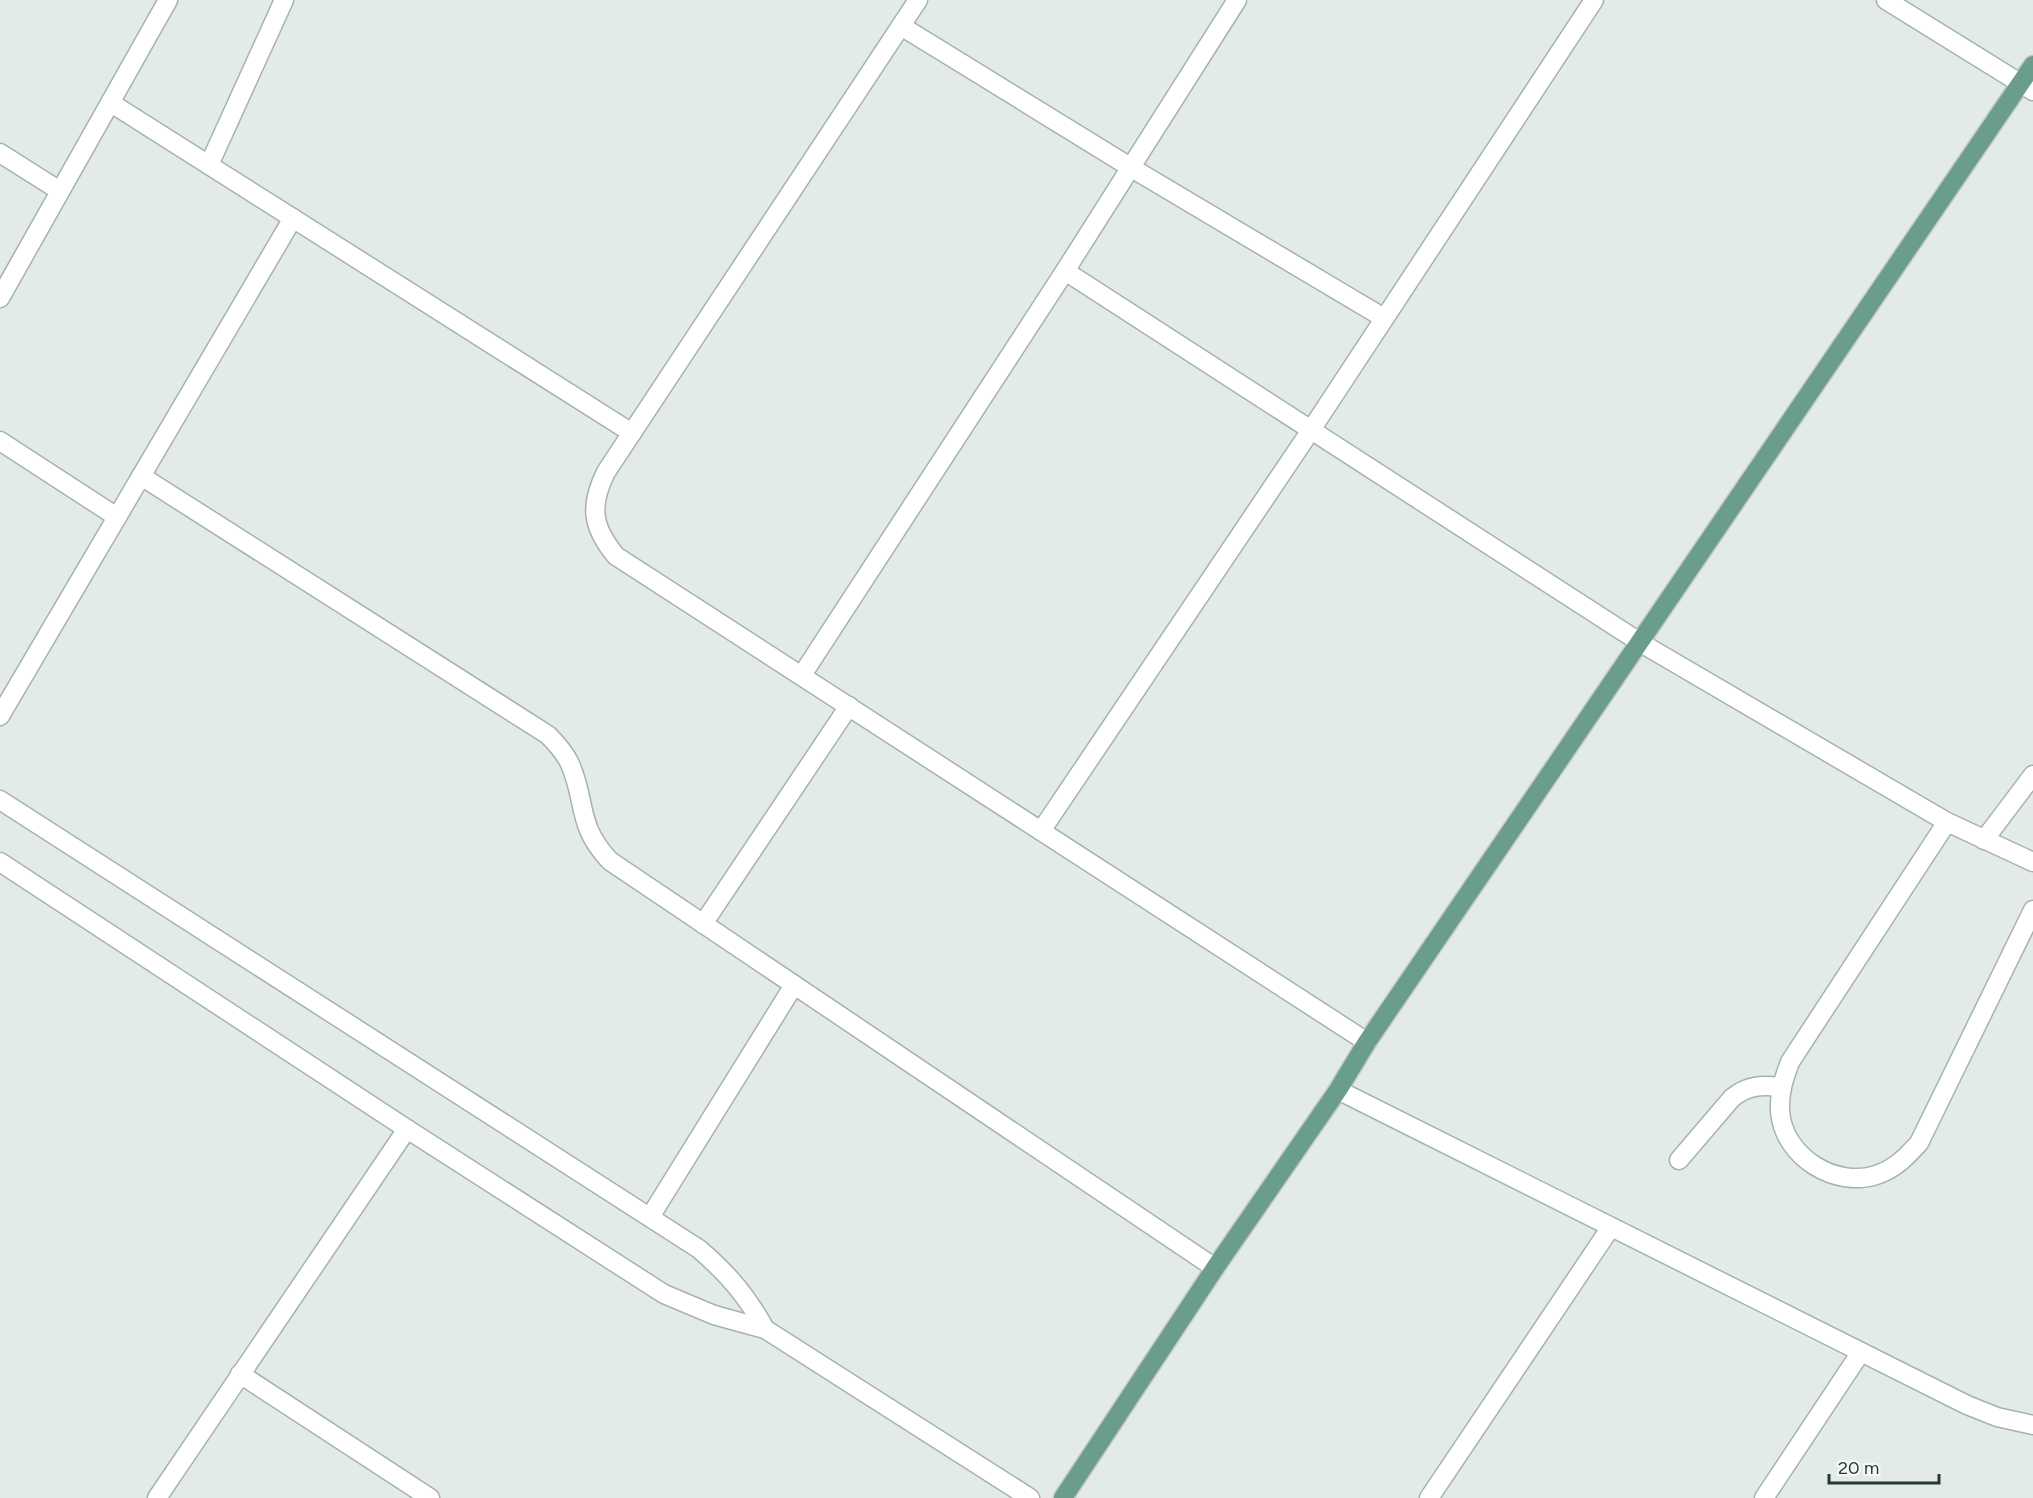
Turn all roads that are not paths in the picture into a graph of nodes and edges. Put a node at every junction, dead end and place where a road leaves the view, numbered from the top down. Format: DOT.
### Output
graph roads {
  1 [pos="168,0"];
  2 [pos="284,0"];
  3 [pos="918,0"];
  4 [pos="1237,0"];
  5 [pos="1594,0"];
  6 [pos="1886,0"];
  7 [pos="901,26"];
  8 [pos="2033,65"];
  9 [pos="2027,87"];
  10 [pos="111,103"];
  11 [pos="0,153"];
  12 [pos="209,165"];
  13 [pos="1130,166"];
  14 [pos="60,191"];
  15 [pos="293,218"];
  16 [pos="1065,271"];
  17 [pos="0,298"];
  18 [pos="1384,318"];
  19 [pos="1311,430"];
  20 [pos="632,433"];
  21 [pos="0,441"];
  22 [pos="141,476"];
  23 [pos="117,517"];
  24 [pos="1641,643"];
  25 [pos="802,675"];
  26 [pos="849,706"];
  27 [pos="0,716"];
  28 [pos="2033,775"];
  29 [pos="0,800"];
  30 [pos="1947,822"];
  31 [pos="1041,831"];
  32 [pos="1984,840"];
  33 [pos="0,862"];
  34 [pos="2033,862"];
  35 [pos="2033,910"];
  36 [pos="703,924"];
  37 [pos="794,985"];
  38 [pos="1367,1042"];
  39 [pos="1781,1087"];
  40 [pos="1338,1090"];
  41 [pos="406,1129"];
  42 [pos="1679,1160"];
  43 [pos="650,1217"];
  44 [pos="1611,1227"];
  45 [pos="1215,1268"];
  46 [pos="765,1329"];
  47 [pos="1861,1352"];
  48 [pos="240,1374"];
  49 [pos="2033,1425"];
  50 [pos="157,1498"];
  51 [pos="430,1498"];
  52 [pos="1030,1498"];
  53 [pos="1063,1498"];
  54 [pos="1429,1498"];
  55 [pos="1764,1498"];
  1 -- 10 [label="street"];
  2 -- 12 [label="street"];
  3 -- 7 [label="street"];
  4 -- 13 [label="street"];
  5 -- 18 [label="street"];
  6 -- 9 [label="street"];
  7 -- 13 [label="street"];
  7 -- 20 [label="street"];
  8 -- 9 [label="main road"];
  9 -- 24 [label="main road"];
  10 -- 12 [label="street"];
  10 -- 14 [label="street"];
  11 -- 14 [label="street"];
  12 -- 15 [label="street"];
  13 -- 16 [label="street"];
  13 -- 18 [label="street"];
  14 -- 17 [label="street"];
  15 -- 20 [label="street"];
  15 -- 22 [label="street"];
  16 -- 19 [label="street"];
  16 -- 25 [label="street"];
  18 -- 19 [label="street"];
  19 -- 24 [label="street"];
  19 -- 31 [label="street"];
  20 -- 25 [label="street"];
  21 -- 23 [label="street"];
  22 -- 23 [label="street"];
  22 -- 36 [label="street"];
  23 -- 27 [label="street"];
  24 -- 30 [label="street"];
  24 -- 38 [label="main road"];
  25 -- 26 [label="street"];
  26 -- 31 [label="street"];
  26 -- 36 [label="street"];
  28 -- 32 [label="street"];
  29 -- 43 [label="street"];
  30 -- 32 [label="street"];
  30 -- 39 [label="street"];
  31 -- 38 [label="street"];
  32 -- 34 [label="street"];
  33 -- 41 [label="street"];
  35 -- 39 [label="street"];
  36 -- 37 [label="street"];
  37 -- 43 [label="street"];
  37 -- 45 [label="street"];
  38 -- 40 [label="main road"];
  39 -- 42 [label="street"];
  40 -- 44 [label="street"];
  40 -- 45 [label="main road"];
  41 -- 46 [label="street"];
  41 -- 48 [label="street"];
  43 -- 46 [label="street"];
  44 -- 47 [label="street"];
  44 -- 54 [label="street"];
  45 -- 53 [label="main road"];
  46 -- 52 [label="street"];
  47 -- 49 [label="street"];
  47 -- 55 [label="street"];
  48 -- 50 [label="street"];
  48 -- 51 [label="street"];
}
